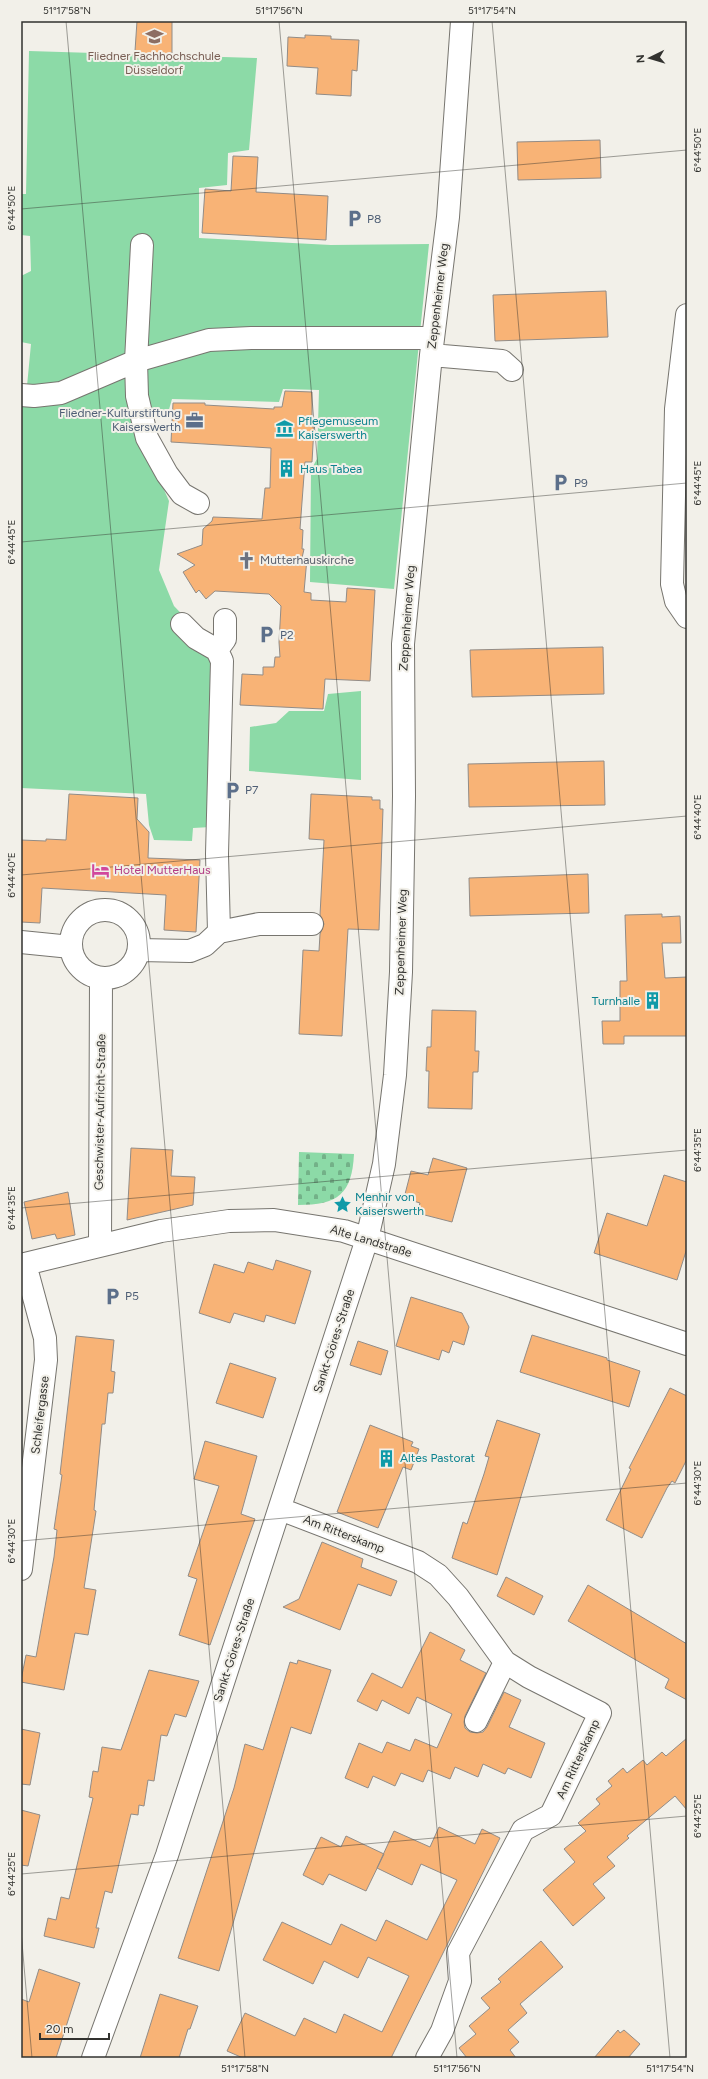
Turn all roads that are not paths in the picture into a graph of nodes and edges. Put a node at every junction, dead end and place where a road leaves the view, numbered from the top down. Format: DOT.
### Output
graph roads {
  1 [pos="462,21"];
  2 [pos="142,245"];
  3 [pos="687,315"];
  4 [pos="432,347"];
  5 [pos="136,361"];
  6 [pos="512,370"];
  7 [pos="21,395"];
  8 [pos="198,503"];
  9 [pos="687,617"];
  10 [pos="225,620"];
  11 [pos="182,624"];
  12 [pos="217,650"];
  13 [pos="312,924"];
  14 [pos="219,932"];
  15 [pos="21,942"];
  16 [pos="71,947"];
  17 [pos="139,950"];
  18 [pos="101,978"];
  19 [pos="367,1239"];
  20 [pos="100,1245"];
  21 [pos="23,1264"];
  22 [pos="687,1344"];
  23 [pos="280,1509"];
  24 [pos="21,1569"];
  25 [pos="505,1662"];
  26 [pos="476,1721"];
  27 [pos="94,2058"];
  28 [pos="427,2058"];
  1 -- 4 [label="street, Zeppenheimer Weg"];
  2 -- 5 [label="street"];
  3 -- 9 [label="street"];
  4 -- 5 [label="street"];
  4 -- 6 [label="street"];
  4 -- 19 [label="street, Zeppenheimer Weg"];
  5 -- 7 [label="street"];
  5 -- 8 [label="street"];
  10 -- 12 [label="street"];
  11 -- 12 [label="street"];
  12 -- 14 [label="street"];
  13 -- 14 [label="street"];
  14 -- 17 [label="street"];
  15 -- 16 [label="street"];
  16 -- 17 [label="street"];
  16 -- 18 [label="street"];
  17 -- 18 [label="street"];
  18 -- 20 [label="street, Geschwister-Aufricht-Straße"];
  19 -- 20 [label="street, Alte Landstraße"];
  19 -- 22 [label="street, Alte Landstraße"];
  19 -- 23 [label="street, Sankt-Göres-Straße"];
  20 -- 21 [label="street, Alte Landstraße"];
  21 -- 24 [label="street, Schleifergasse"];
  23 -- 25 [label="street, Am Ritterskamp"];
  23 -- 27 [label="street, Sankt-Göres-Straße"];
  25 -- 26 [label="street"];
  25 -- 28 [label="street, Am Ritterskamp"];
}
